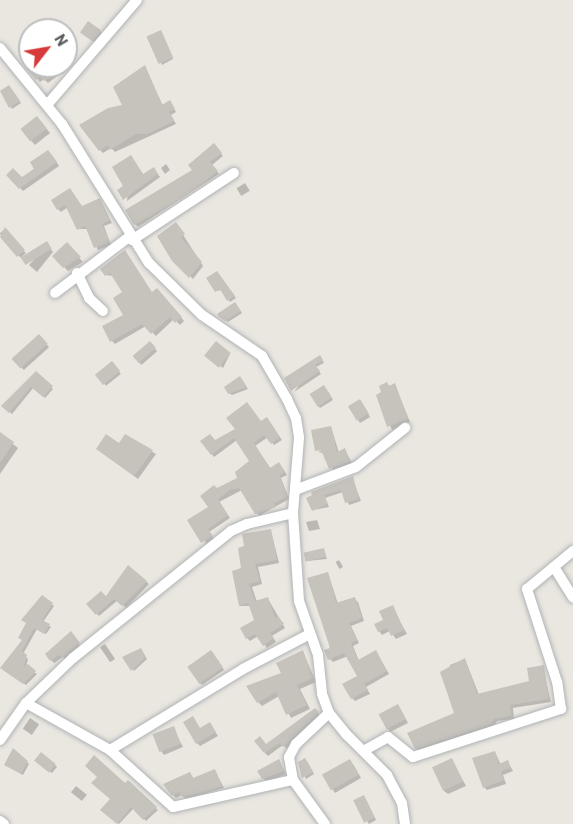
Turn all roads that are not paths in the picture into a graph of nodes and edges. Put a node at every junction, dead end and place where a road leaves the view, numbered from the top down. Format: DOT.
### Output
graph roads {
  1 [pos="137,0"];
  2 [pos="0,48"];
  3 [pos="47,105"];
  4 [pos="234,173"];
  5 [pos="131,238"];
  6 [pos="77,273"];
  7 [pos="55,293"];
  8 [pos="103,311"];
  9 [pos="405,428"];
  10 [pos="295,490"];
  11 [pos="293,513"];
  12 [pos="573,551"];
  13 [pos="554,567"];
  14 [pos="573,597"];
  15 [pos="310,634"];
  16 [pos="26,703"];
  17 [pos="329,713"];
  18 [pos="0,740"];
  19 [pos="110,750"];
  20 [pos="365,750"];
  21 [pos="293,780"];
  22 [pos="0,821"];
  23 [pos="4,824"];
  24 [pos="325,824"];
  25 [pos="405,824"];
  1 -- 3 [label="street"];
  2 -- 3 [label="street"];
  3 -- 5 [label="street"];
  4 -- 5 [label="street"];
  5 -- 6 [label="street"];
  5 -- 10 [label="street"];
  6 -- 7 [label="street"];
  6 -- 8 [label="street"];
  9 -- 10 [label="street"];
  10 -- 11 [label="street"];
  11 -- 15 [label="street"];
  11 -- 16 [label="street"];
  12 -- 13 [label="street"];
  13 -- 14 [label="street"];
  13 -- 20 [label="street"];
  15 -- 17 [label="street"];
  15 -- 19 [label="street"];
  16 -- 18 [label="street"];
  16 -- 19 [label="street"];
  17 -- 20 [label="street"];
  17 -- 21 [label="street"];
  19 -- 21 [label="street"];
  20 -- 25 [label="street"];
  21 -- 24 [label="street"];
  22 -- 23 [label="street"];
}
